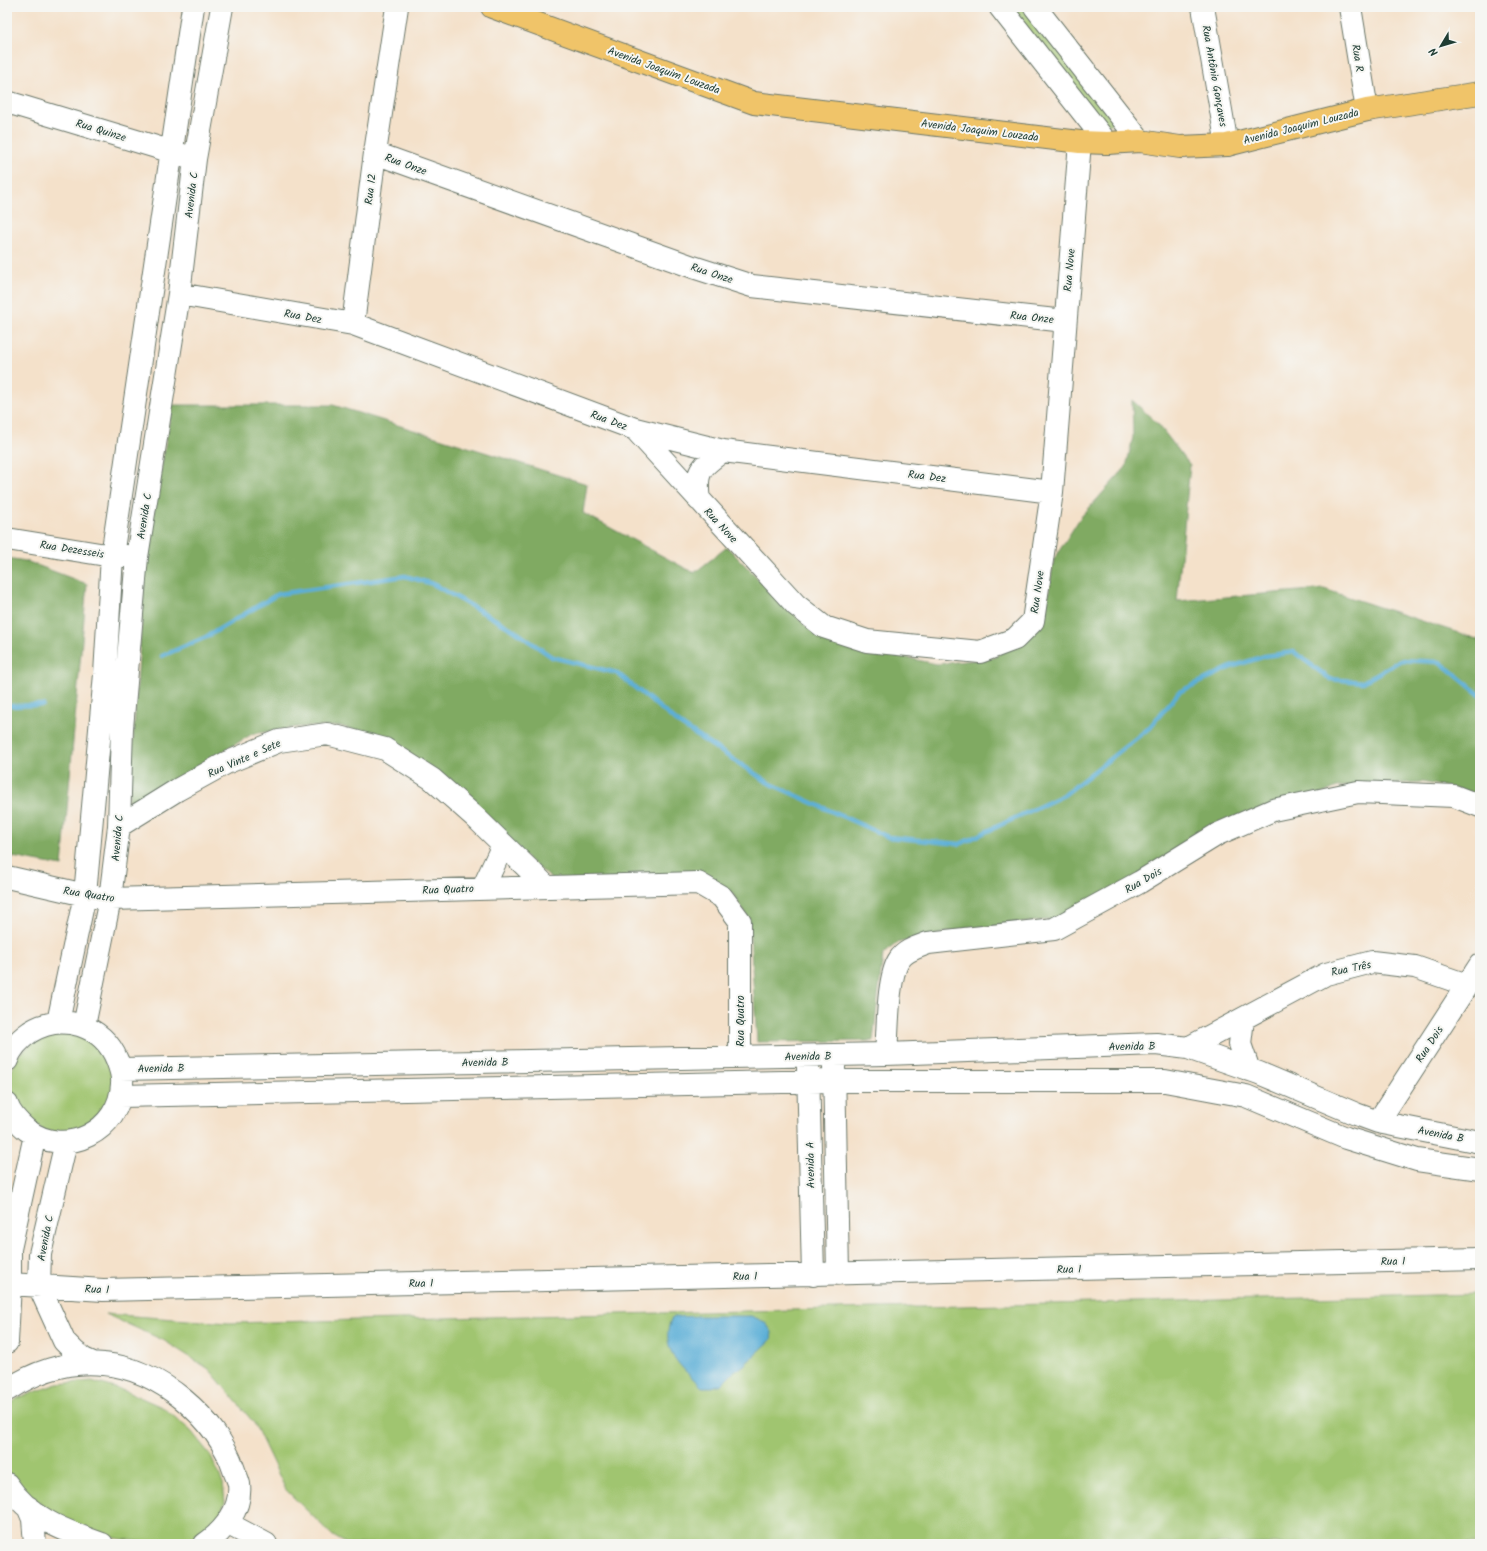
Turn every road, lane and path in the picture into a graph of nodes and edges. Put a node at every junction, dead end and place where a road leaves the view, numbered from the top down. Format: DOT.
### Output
graph roads {
  1 [pos="194,7"];
  2 [pos="222,7"];
  3 [pos="397,7"];
  4 [pos="492,7"];
  5 [pos="1000,7"];
  6 [pos="1035,7"];
  7 [pos="1203,7"];
  8 [pos="1350,7"];
  9 [pos="1480,93"];
  10 [pos="7,102"];
  11 [pos="1367,110"];
  12 [pos="1140,141"];
  13 [pos="1080,142"];
  14 [pos="1107,143"];
  15 [pos="1227,145"];
  16 [pos="172,152"];
  17 [pos="375,153"];
  18 [pos="195,159"];
  19 [pos="179,294"];
  20 [pos="1065,321"];
  21 [pos="353,324"];
  22 [pos="636,429"];
  23 [pos="723,451"];
  24 [pos="1052,492"];
  25 [pos="699,500"];
  26 [pos="7,539"];
  27 [pos="112,556"];
  28 [pos="137,556"];
  29 [pos="1480,806"];
  30 [pos="119,826"];
  31 [pos="503,845"];
  32 [pos="7,877"];
  33 [pos="546,886"];
  34 [pos="484,888"];
  35 [pos="85,895"];
  36 [pos="110,899"];
  37 [pos="1480,965"];
  38 [pos="1467,985"];
  39 [pos="1243,1019"];
  40 [pos="58,1022"];
  41 [pos="84,1026"];
  42 [pos="1188,1048"];
  43 [pos="886,1054"];
  44 [pos="834,1055"];
  45 [pos="808,1056"];
  46 [pos="740,1057"];
  47 [pos="7,1060"];
  48 [pos="121,1069"];
  49 [pos="1249,1070"];
  50 [pos="808,1081"];
  51 [pos="834,1081"];
  52 [pos="121,1096"];
  53 [pos="7,1104"];
  54 [pos="1378,1122"];
  55 [pos="35,1135"];
  56 [pos="66,1142"];
  57 [pos="1480,1142"];
  58 [pos="1480,1169"];
  59 [pos="9,1249"];
  60 [pos="40,1254"];
  61 [pos="1480,1259"];
  62 [pos="838,1274"];
  63 [pos="813,1275"];
  64 [pos="10,1284"];
  65 [pos="39,1286"];
  66 [pos="7,1342"];
  67 [pos="93,1364"];
  68 [pos="7,1390"];
  69 [pos="7,1484"];
  70 [pos="28,1507"];
  71 [pos="227,1523"];
  72 [pos="211,1542"];
  73 [pos="98,1543"];
  74 [pos="35,1544"];
  75 [pos="266,1544"];
  1 -- 16 [label="street"];
  2 -- 18 [label="street, Avenida C"];
  3 -- 17 [label="street, Rua 12"];
  4 -- 13 [label="main road, Avenida Joaquim Louzada"];
  5 -- 14 [label="street"];
  6 -- 12 [label="street"];
  7 -- 15 [label="street, Rua Antônio Gonçaves"];
  8 -- 11 [label="street, Rua R"];
  9 -- 11 [label="main road, Avenida Joaquim Louzada"];
  10 -- 16 [label="street, Rua Quinze"];
  11 -- 15 [label="main road, Avenida Joaquim Louzada"];
  12 -- 14 [label="main road, Avenida Joaquim Louzada"];
  12 -- 15 [label="main road, Avenida Joaquim Louzada"];
  13 -- 14 [label="main road, Avenida Joaquim Louzada"];
  13 -- 20 [label="street, Rua Nove"];
  16 -- 18 [label="street, Rua Quinze"];
  16 -- 27 [label="street"];
  17 -- 20 [label="street, Rua Onze"];
  17 -- 21 [label="street, Rua 12"];
  18 -- 19 [label="street, Avenida C"];
  19 -- 21 [label="street, Rua Dez"];
  19 -- 28 [label="street, Avenida C"];
  20 -- 24 [label="street, Rua Nove"];
  21 -- 22 [label="street, Rua Dez"];
  22 -- 23 [label="street, Rua Dez"];
  22 -- 25 [label="street, Rua Nove"];
  23 -- 24 [label="street, Rua Dez"];
  23 -- 25 [label="street"];
  24 -- 25 [label="street, Rua Nove"];
  26 -- 27 [label="street, Rua Dezesseis"];
  27 -- 28 [label="street, Rua Dezesseis"];
  27 -- 35 [label="street"];
  28 -- 30 [label="street, Avenida C"];
  29 -- 43 [label="street, Rua Dois"];
  30 -- 31 [label="street, Rua Vinte e Sete"];
  30 -- 36 [label="street, Avenida C"];
  31 -- 33 [label="street, Rua Vinte e Sete"];
  31 -- 34 [label="street"];
  32 -- 35 [label="street, Rua Quatro"];
  33 -- 34 [label="street, Rua Quatro"];
  33 -- 46 [label="street, Rua Quatro"];
  34 -- 36 [label="street, Rua Quatro"];
  35 -- 36 [label="street, Rua Quatro"];
  35 -- 40 [label="street"];
  36 -- 41 [label="street, Avenida C"];
  37 -- 38 [label="street, Rua Dois"];
  38 -- 39 [label="street, Rua Três"];
  38 -- 54 [label="street, Rua Dois"];
  39 -- 42 [label="street, Rua Três"];
  39 -- 49 [label="street"];
  40 -- 41 [label="street"];
  40 -- 47 [label="street"];
  41 -- 48 [label="street"];
  42 -- 43 [label="street, Avenida B"];
  42 -- 49 [label="street, Avenida B"];
  43 -- 44 [label="street, Avenida B"];
  44 -- 45 [label="street, Avenida B"];
  44 -- 51 [label="street"];
  45 -- 46 [label="street, Avenida B"];
  45 -- 50 [label="street, Avenida A"];
  46 -- 48 [label="street, Avenida B"];
  48 -- 52 [label="street"];
  49 -- 54 [label="street, Avenida B"];
  50 -- 51 [label="street"];
  50 -- 52 [label="street"];
  50 -- 63 [label="street, Avenida A"];
  51 -- 58 [label="street"];
  51 -- 62 [label="street"];
  52 -- 56 [label="street"];
  53 -- 55 [label="street"];
  54 -- 57 [label="street, Avenida B"];
  55 -- 56 [label="street"];
  55 -- 59 [label="street"];
  56 -- 60 [label="street, Avenida C"];
  59 -- 60 [label="street"];
  59 -- 64 [label="street"];
  60 -- 65 [label="street, Avenida C"];
  61 -- 62 [label="street, Rua 1"];
  62 -- 63 [label="street, Rua 1"];
  63 -- 65 [label="street, Rua 1"];
  64 -- 65 [label="street, Rua 1"];
  64 -- 66 [label="street"];
  65 -- 67 [label="street, Avenida C"];
  67 -- 68 [label="street"];
  67 -- 71 [label="street"];
  69 -- 70 [label="street"];
  70 -- 73 [label="street"];
  70 -- 74 [label="street"];
  71 -- 72 [label="street"];
  71 -- 75 [label="street"];
}
